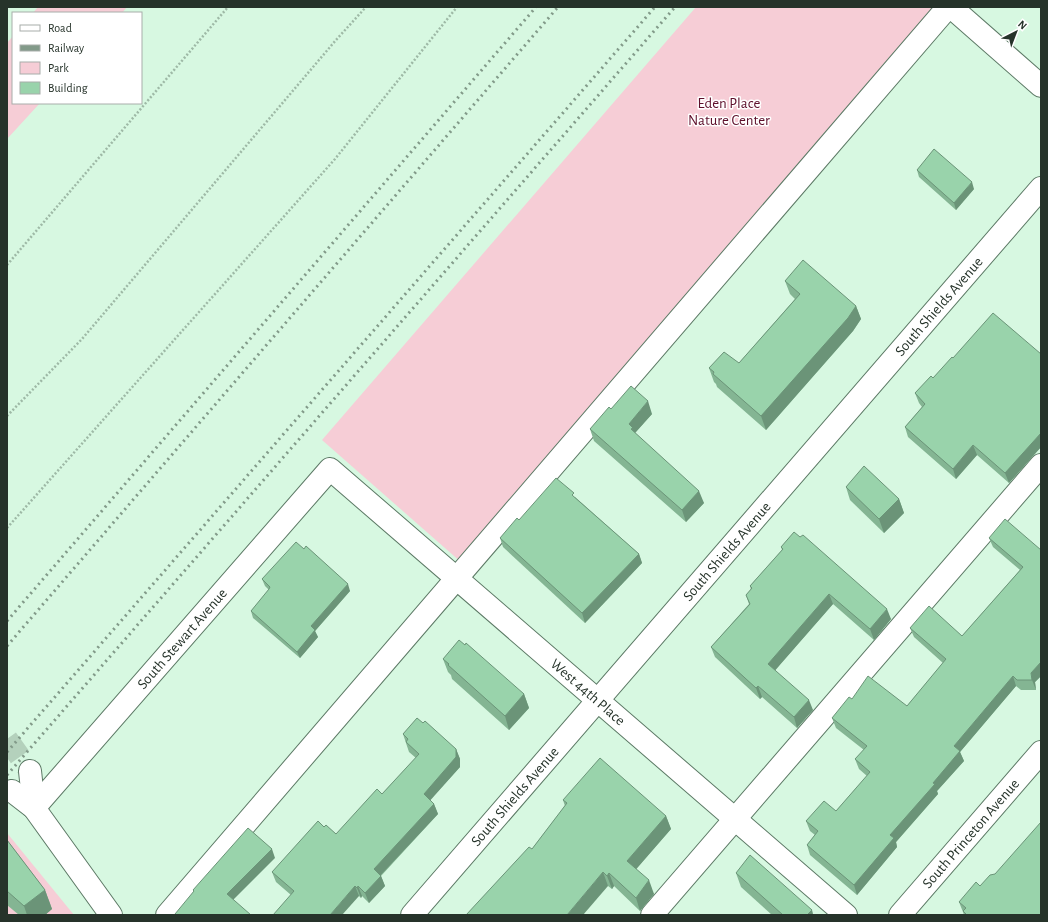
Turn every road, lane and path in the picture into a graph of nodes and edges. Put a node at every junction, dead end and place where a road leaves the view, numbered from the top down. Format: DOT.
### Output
graph roads {
  1 [pos="228,7"];
  2 [pos="366,7"];
  3 [pos="457,7"];
  4 [pos="948,7"];
  5 [pos="951,7"];
  6 [pos="1041,86"];
  7 [pos="1041,188"];
  8 [pos="7,265"];
  9 [pos="7,416"];
  10 [pos="1041,465"];
  11 [pos="330,469"];
  12 [pos="7,528"];
  13 [pos="456,578"];
  14 [pos="597,700"];
  15 [pos="1041,752"];
  16 [pos="30,771"];
  17 [pos="12,791"];
  18 [pos="34,808"];
  19 [pos="735,819"];
  20 [pos="111,915"];
  21 [pos="167,915"];
  22 [pos="412,915"];
  23 [pos="652,915"];
  24 [pos="846,915"];
  25 [pos="900,915"];
  1 -- 8 [label="path"];
  2 -- 9 [label="path"];
  3 -- 12 [label="path"];
  4 -- 13 [label="street"];
  5 -- 6 [label="street"];
  7 -- 14 [label="street, South Shields Avenue"];
  10 -- 19 [label="street"];
  11 -- 13 [label="street, West 44th Place"];
  11 -- 18 [label="street, South Stewart Avenue"];
  13 -- 14 [label="street, West 44th Place"];
  13 -- 21 [label="street"];
  14 -- 19 [label="street, West 44th Place"];
  14 -- 22 [label="street, South Shields Avenue"];
  15 -- 25 [label="street, South Princeton Avenue"];
  16 -- 18 [label="street"];
  17 -- 18 [label="street"];
  18 -- 20 [label="street"];
  19 -- 23 [label="street"];
  19 -- 24 [label="street, West 44th Place"];
}
